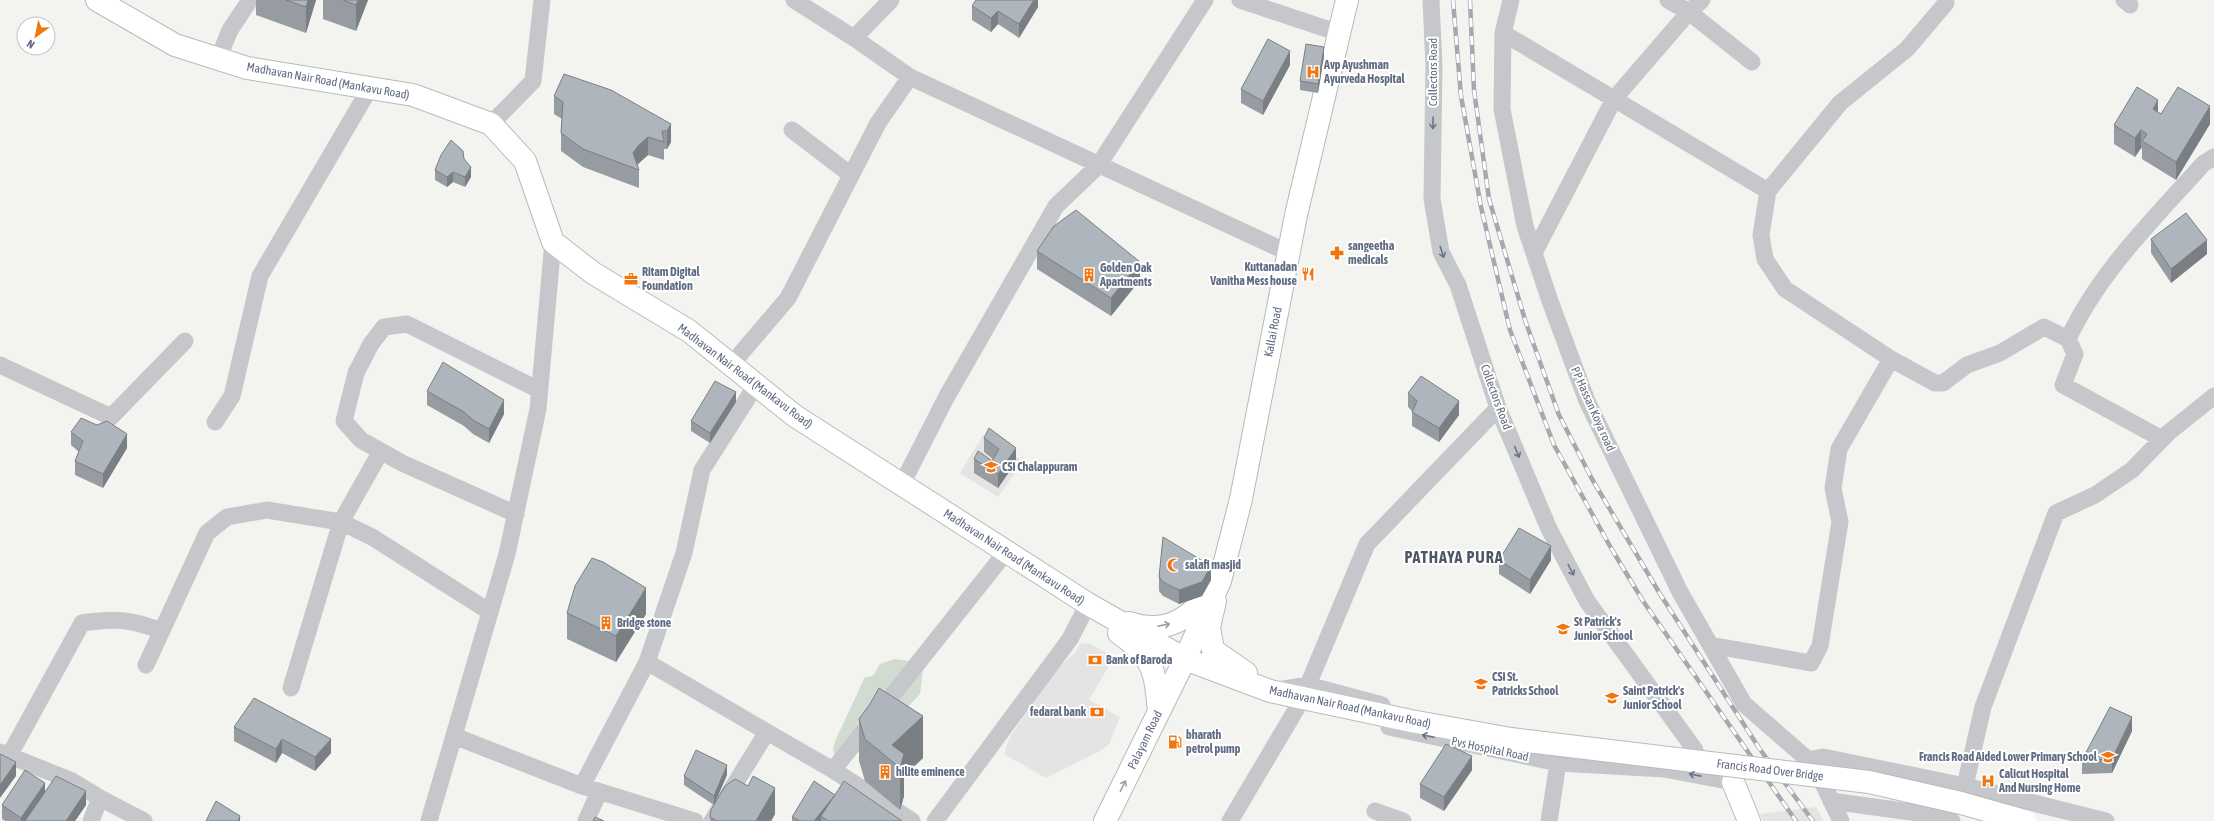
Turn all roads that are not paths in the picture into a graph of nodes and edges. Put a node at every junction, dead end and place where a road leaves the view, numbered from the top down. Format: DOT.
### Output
graph roads {
  1 [pos="97,0"];
  2 [pos="250,0"];
  3 [pos="542,0"];
  4 [pos="794,0"];
  5 [pos="891,0"];
  6 [pos="1205,0"];
  7 [pos="1240,0"];
  8 [pos="1347,0"];
  9 [pos="1431,0"];
  10 [pos="1511,0"];
  11 [pos="1668,0"];
  12 [pos="1702,0"];
  13 [pos="1946,3"];
  14 [pos="1689,12"];
  15 [pos="1339,33"];
  16 [pos="1503,33"];
  17 [pos="854,38"];
  18 [pos="218,59"];
  19 [pos="1752,62"];
  20 [pos="910,77"];
  21 [pos="370,88"];
  22 [pos="1614,99"];
  23 [pos="491,124"];
  24 [pos="792,130"];
  25 [pos="2214,157"];
  26 [pos="1098,166"];
  27 [pos="851,175"];
  28 [pos="1768,192"];
  29 [pos="553,242"];
  30 [pos="1534,253"];
  31 [pos="1289,254"];
  32 [pos="2068,339"];
  33 [pos="185,341"];
  34 [pos="1891,359"];
  35 [pos="0,365"];
  36 [pos="731,365"];
  37 [pos="756,385"];
  38 [pos="539,390"];
  39 [pos="2214,396"];
  40 [pos="1498,408"];
  41 [pos="215,422"];
  42 [pos="2162,440"];
  43 [pos="381,452"];
  44 [pos="902,484"];
  45 [pos="516,514"];
  46 [pos="341,522"];
  47 [pos="1006,552"];
  48 [pos="1220,580"];
  49 [pos="1088,604"];
  50 [pos="490,612"];
  51 [pos="1113,617"];
  52 [pos="162,631"];
  53 [pos="1710,645"];
  54 [pos="1185,659"];
  55 [pos="647,662"];
  56 [pos="146,665"];
  57 [pos="1308,685"];
  58 [pos="1262,687"];
  59 [pos="291,688"];
  60 [pos="1297,708"];
  61 [pos="1160,711"];
  62 [pos="767,732"];
  63 [pos="454,736"];
  64 [pos="1512,739"];
  65 [pos="1695,750"];
  66 [pos="4,754"];
  67 [pos="1558,763"];
  68 [pos="1811,763"];
  69 [pos="833,770"];
  70 [pos="1733,782"];
  71 [pos="582,786"];
  72 [pos="1965,786"];
  73 [pos="599,792"];
  74 [pos="100,798"];
  75 [pos="1831,801"];
  76 [pos="1375,811"];
  77 [pos="91,821"];
  78 [pos="144,821"];
  79 [pos="429,821"];
  80 [pos="586,821"];
  81 [pos="695,821"];
  82 [pos="712,821"];
  83 [pos="912,821"];
  84 [pos="935,821"];
  85 [pos="1106,821"];
  86 [pos="1230,821"];
  87 [pos="1403,821"];
  88 [pos="1549,821"];
  89 [pos="1748,821"];
  90 [pos="1841,821"];
  91 [pos="1952,821"];
  92 [pos="2025,821"];
  93 [pos="2106,821"];
  1 -- 18 [label="main road, Madhavan Nair Road (Mankavu Road)"];
  2 -- 18 [label="street"];
  3 -- 23 [label="street"];
  4 -- 17 [label="street"];
  5 -- 17 [label="street"];
  6 -- 26 [label="street"];
  7 -- 15 [label="street"];
  8 -- 15 [label="main road, Kallai Road"];
  9 -- 40 [label="street, Collectors Road, one-way"];
  10 -- 16 [label="street, PP Hassan Koya road"];
  11 -- 14 [label="street"];
  12 -- 14 [label="street"];
  13 -- 28 [label="street"];
  14 -- 19 [label="street"];
  14 -- 22 [label="street"];
  15 -- 31 [label="main road, Kallai Road"];
  16 -- 22 [label="street"];
  16 -- 30 [label="street, PP Hassan Koya road"];
  17 -- 20 [label="street"];
  18 -- 21 [label="main road, Madhavan Nair Road (Mankavu Road)"];
  20 -- 26 [label="street"];
  20 -- 27 [label="street"];
  21 -- 23 [label="main road, Madhavan Nair Road (Mankavu Road)"];
  21 -- 41 [label="street"];
  22 -- 28 [label="street"];
  22 -- 30 [label="street"];
  23 -- 29 [label="main road, Madhavan Nair Road (Mankavu Road)"];
  24 -- 27 [label="street"];
  25 -- 32 [label="street"];
  26 -- 31 [label="street"];
  26 -- 44 [label="street"];
  27 -- 36 [label="street"];
  28 -- 34 [label="street"];
  29 -- 36 [label="main road, Madhavan Nair Road (Mankavu Road)"];
  29 -- 38 [label="street"];
  30 -- 53 [label="street, PP Hassan Koya road"];
  31 -- 48 [label="main road, Kallai Road"];
  32 -- 34 [label="street"];
  32 -- 42 [label="street"];
  33 -- 35 [label="street"];
  34 -- 53 [label="street"];
  36 -- 37 [label="main road, Madhavan Nair Road (Mankavu Road)"];
  37 -- 44 [label="main road, Madhavan Nair Road (Mankavu Road)"];
  37 -- 55 [label="street"];
  38 -- 43 [label="street"];
  38 -- 45 [label="street"];
  39 -- 42 [label="street"];
  40 -- 57 [label="street"];
  40 -- 65 [label="street, Collectors Road, one-way"];
  42 -- 72 [label="street"];
  43 -- 45 [label="street"];
  43 -- 46 [label="street"];
  44 -- 47 [label="main road, Madhavan Nair Road (Mankavu Road)"];
  45 -- 50 [label="street"];
  46 -- 50 [label="street"];
  46 -- 52 [label="street"];
  46 -- 59 [label="street"];
  47 -- 49 [label="main road, Madhavan Nair Road (Mankavu Road)"];
  47 -- 69 [label="street"];
  51 -- 48 [label="main road, one-way"];
  48 -- 54 [label="main road, Kallai Road"];
  48 -- 58 [label="main road"];
  49 -- 51 [label="main road, Madhavan Nair Road (Mankavu Road)"];
  49 -- 61 [label="main road"];
  49 -- 84 [label="street"];
  50 -- 63 [label="street"];
  51 -- 54 [label="main road, Madhavan Nair Road (Mankavu Road)"];
  52 -- 56 [label="street"];
  52 -- 66 [label="street"];
  53 -- 68 [label="street, PP Hassan Koya road"];
  54 -- 58 [label="main road, Madhavan Nair Road (Mankavu Road)"];
  54 -- 61 [label="main road, Palayam Road"];
  55 -- 62 [label="street"];
  55 -- 71 [label="street"];
  57 -- 58 [label="street, Pvs Hospital Road"];
  57 -- 65 [label="street, Pvs Hospital Road"];
  58 -- 60 [label="street, Pvs Hospital Road"];
  58 -- 64 [label="main road, Madhavan Nair Road (Mankavu Road)"];
  67 -- 60 [label="street, Pvs Hospital Road, one-way"];
  60 -- 86 [label="street"];
  85 -- 61 [label="main road, Palayam Road, one-way"];
  62 -- 69 [label="street"];
  62 -- 82 [label="street"];
  63 -- 71 [label="street"];
  63 -- 79 [label="street"];
  64 -- 92 [label="main road, Francis Road Over Bridge, bridge"];
  65 -- 70 [label="street, Pvs Hospital Road"];
  66 -- 74 [label="street"];
  70 -- 67 [label="street, Pvs Hospital Road, one-way"];
  67 -- 88 [label="street"];
  68 -- 72 [label="street"];
  68 -- 75 [label="street"];
  69 -- 83 [label="street"];
  70 -- 89 [label="main road, Pvs Hospital Road"];
  71 -- 73 [label="street"];
  72 -- 93 [label="street"];
  73 -- 80 [label="street"];
  73 -- 81 [label="street"];
  74 -- 77 [label="street"];
  74 -- 78 [label="street"];
  75 -- 90 [label="street"];
  75 -- 91 [label="street"];
  76 -- 87 [label="street"];
}
